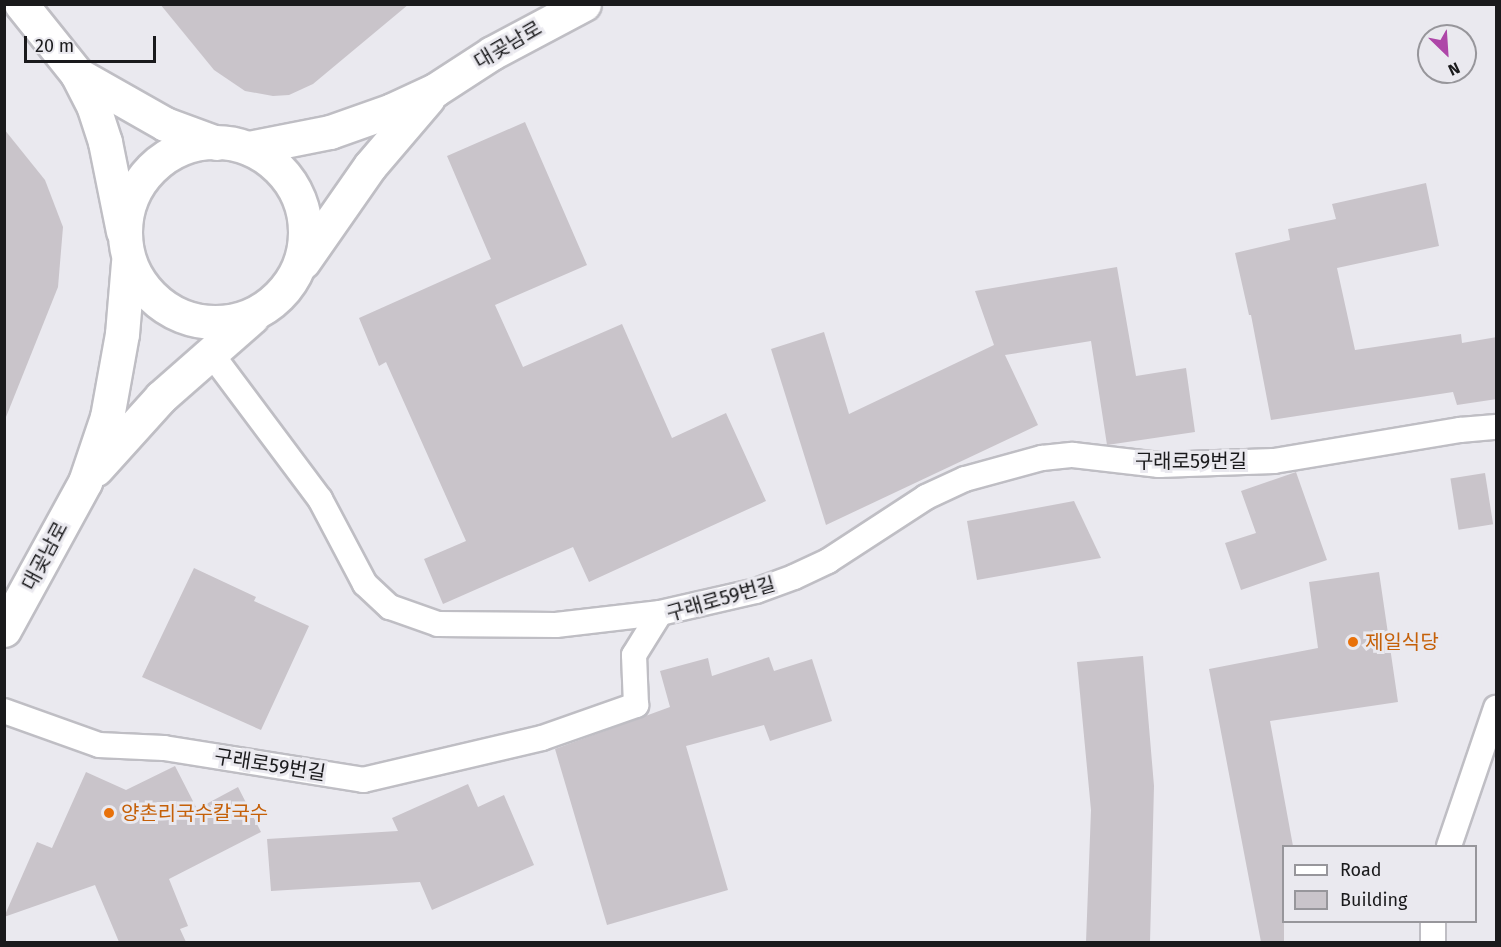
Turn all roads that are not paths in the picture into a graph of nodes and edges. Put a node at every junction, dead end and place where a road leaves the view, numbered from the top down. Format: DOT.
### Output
graph roads {
  1 [pos="21,4"];
  2 [pos="585,4"];
  3 [pos="77,74"];
  4 [pos="435,90"];
  5 [pos="216,143"];
  6 [pos="249,148"];
  7 [pos="125,246"];
  8 [pos="297,271"];
  9 [pos="257,313"];
  10 [pos="210,352"];
  11 [pos="1497,427"];
  12 [pos="85,482"];
  13 [pos="660,614"];
  14 [pos="4,630"];
  15 [pos="1497,708"];
  16 [pos="4,711"];
  17 [pos="1449,845"];
  18 [pos="1433,923"];
  19 [pos="1433,942"];
  1 -- 3 [label="street"];
  2 -- 4 [label="street, 대곶남로"];
  3 -- 5 [label="street"];
  3 -- 7 [label="street"];
  4 -- 6 [label="street"];
  4 -- 8 [label="street"];
  5 -- 6 [label="street"];
  5 -- 7 [label="street"];
  6 -- 8 [label="street"];
  7 -- 9 [label="street"];
  7 -- 12 [label="street"];
  8 -- 9 [label="street"];
  9 -- 10 [label="street"];
  10 -- 12 [label="street"];
  10 -- 13 [label="lane"];
  11 -- 13 [label="lane, 구래로59번길"];
  12 -- 14 [label="street, 대곶남로"];
  13 -- 16 [label="lane, 구래로59번길"];
  15 -- 17 [label="lane"];
  18 -- 19 [label="lane"];
}
